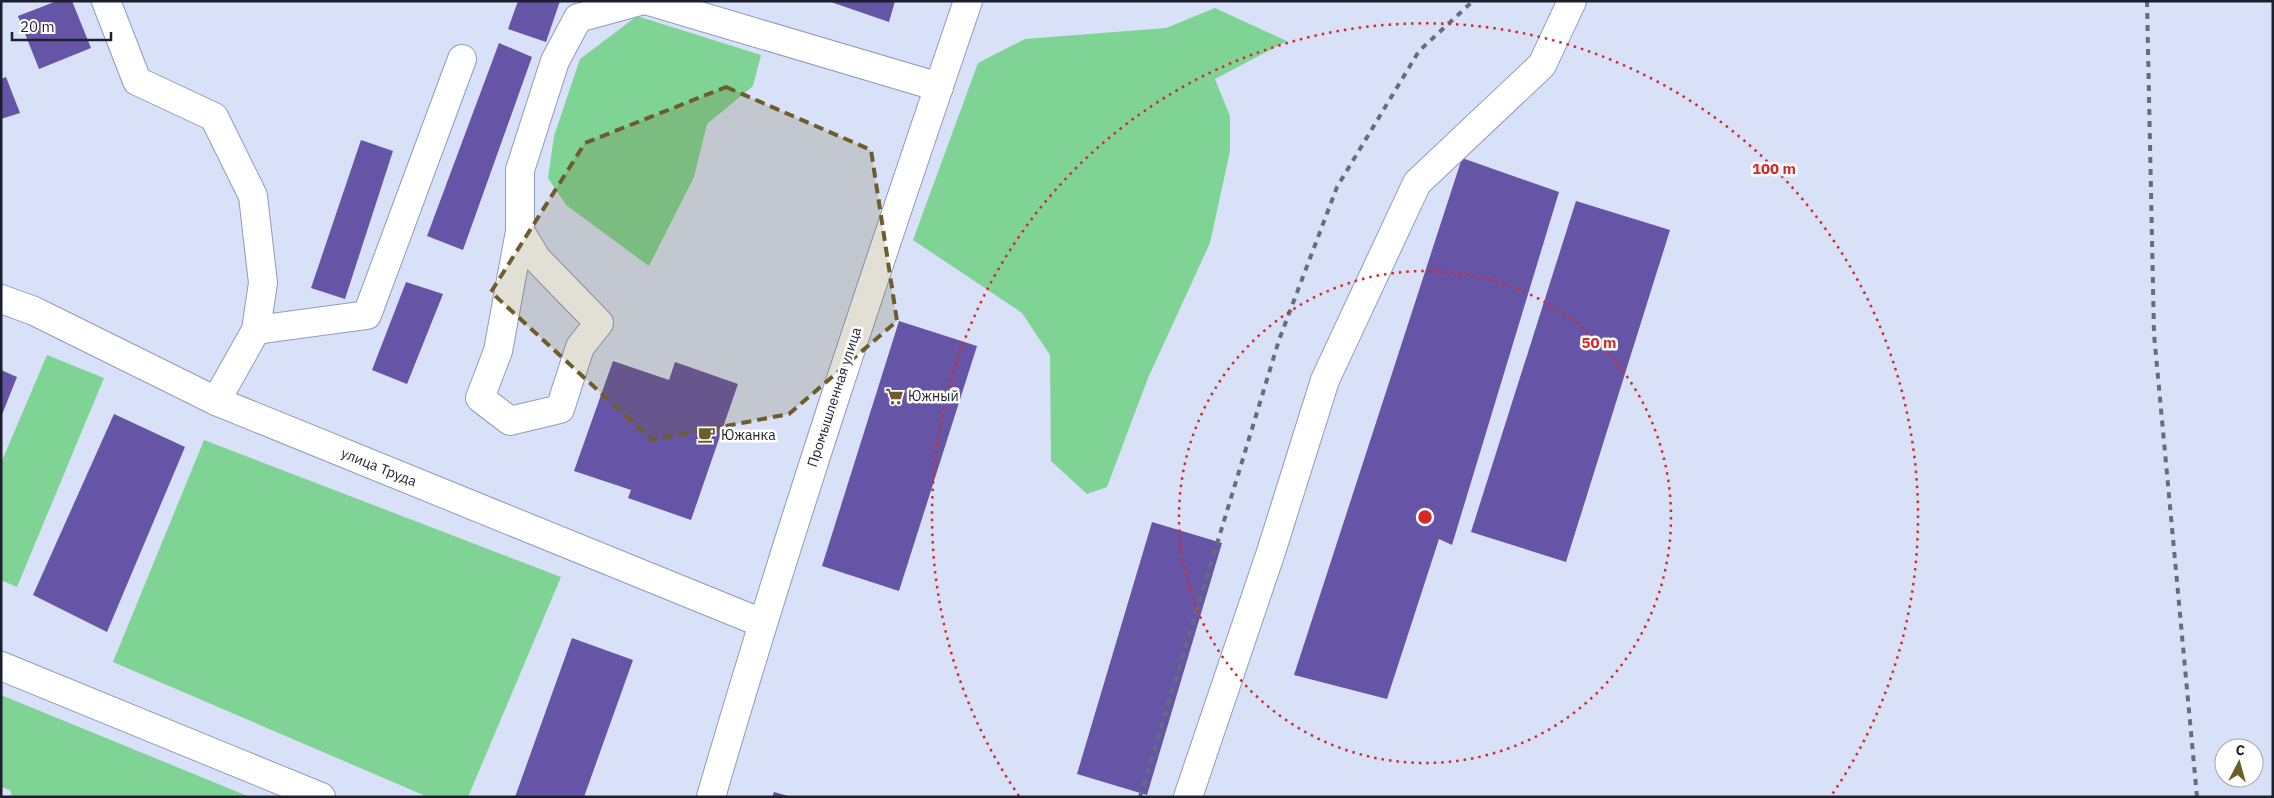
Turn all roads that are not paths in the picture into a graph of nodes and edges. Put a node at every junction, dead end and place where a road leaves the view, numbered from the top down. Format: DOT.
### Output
graph roads {
  1 [pos="106,1"];
  2 [pos="640,1"];
  3 [pos="649,1"];
  4 [pos="968,1"];
  5 [pos="1572,1"];
  6 [pos="678,5"];
  7 [pos="581,10"];
  8 [pos="462,59"];
  9 [pos="939,87"];
  10 [pos="520,231"];
  11 [pos="1,299"];
  12 [pos="256,330"];
  13 [pos="216,401"];
  14 [pos="762,624"];
  15 [pos="1,666"];
  16 [pos="321,797"];
  17 [pos="711,797"];
  18 [pos="1188,797"];
  1 -- 12 [label="street"];
  2 -- 7 [label="street"];
  3 -- 6 [label="street"];
  4 -- 9 [label="street, Промышленная улица"];
  5 -- 18 [label="street"];
  6 -- 9 [label="street"];
  7 -- 10 [label="street"];
  8 -- 12 [label="street"];
  9 -- 14 [label="street, Промышленная улица"];
  10 -- 10 [label="street"];
  11 -- 13 [label="street, улица Труда"];
  12 -- 13 [label="street"];
  13 -- 14 [label="street, улица Труда"];
  14 -- 17 [label="street, Промышленная улица"];
  15 -- 16 [label="street"];
}
